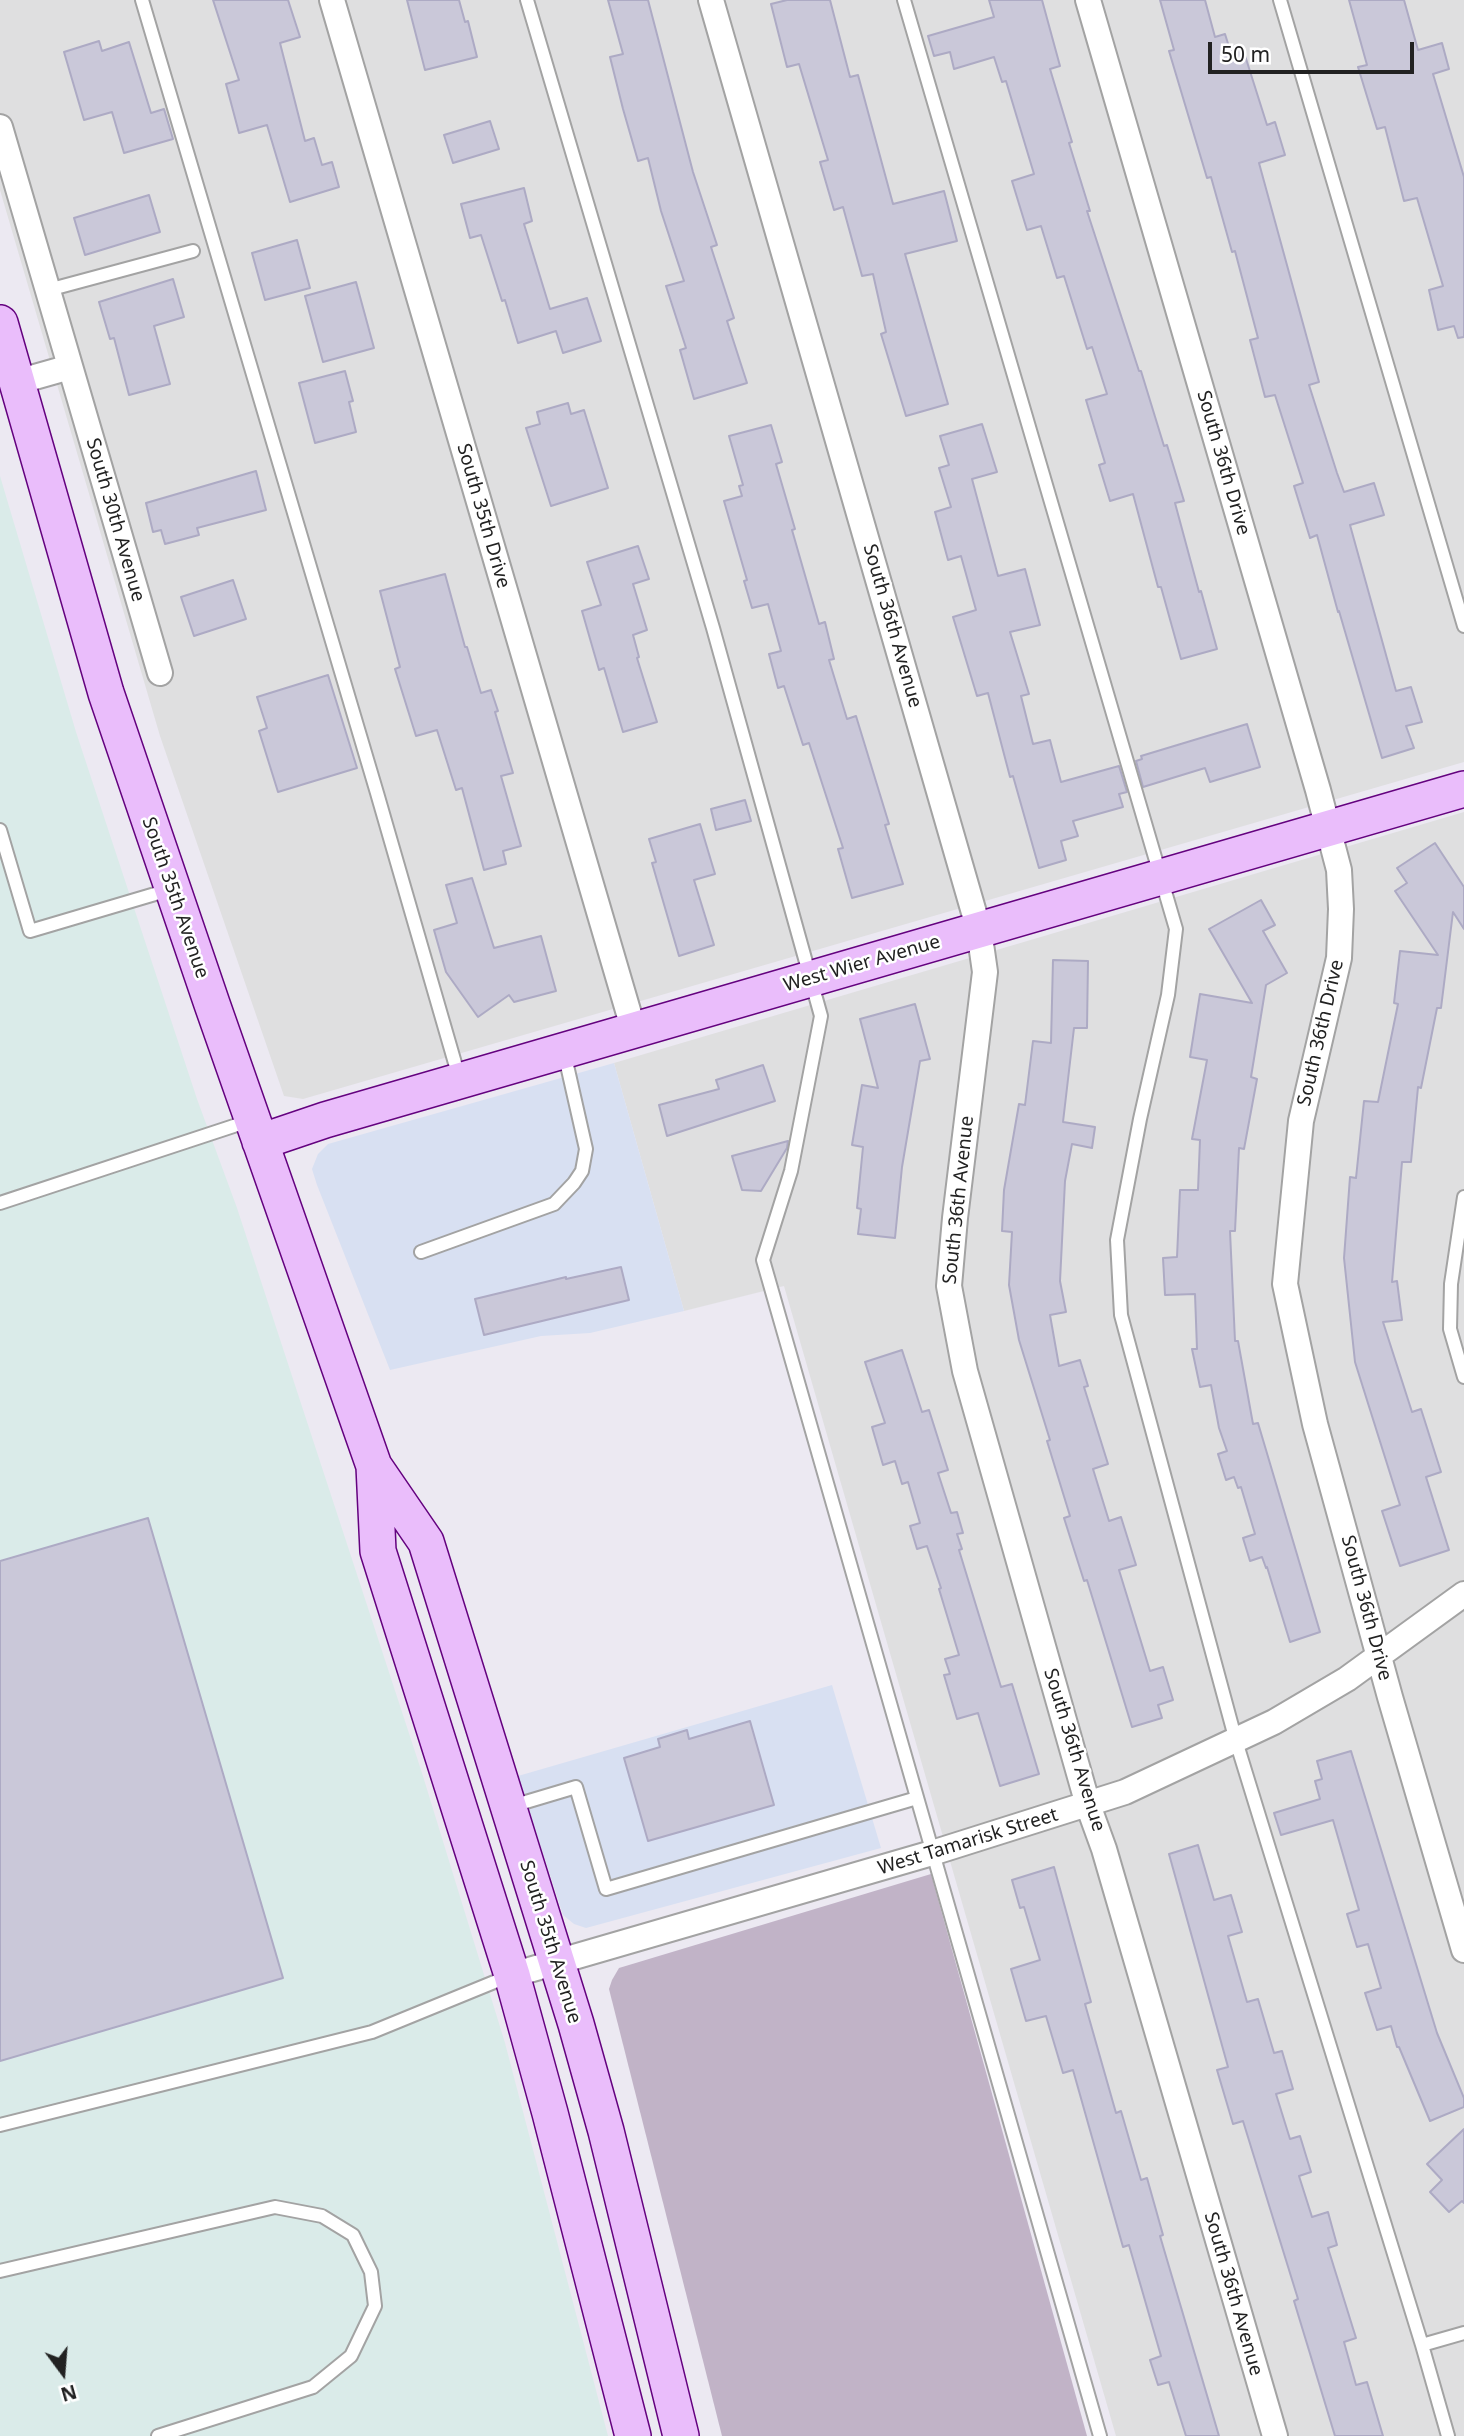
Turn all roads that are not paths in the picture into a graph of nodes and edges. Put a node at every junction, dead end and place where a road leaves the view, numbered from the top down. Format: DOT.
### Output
graph roads {
  1 [pos="142,0"];
  2 [pos="332,0"];
  3 [pos="527,0"];
  4 [pos="711,0"];
  5 [pos="904,0"];
  6 [pos="1088,0"];
  7 [pos="1280,0"];
  8 [pos="0,127"];
  9 [pos="193,251"];
  10 [pos="48,290"];
  11 [pos="0,323"];
  12 [pos="70,367"];
  13 [pos="17,382"];
  14 [pos="1464,626"];
  15 [pos="160,673"];
  16 [pos="1464,789"];
  17 [pos="1329,828"];
  18 [pos="0,830"];
  19 [pos="1161,877"];
  20 [pos="172,889"];
  21 [pos="979,930"];
  22 [pos="810,980"];
  23 [pos="634,1031"];
  24 [pos="564,1051"];
  25 [pos="460,1081"];
  26 [pos="256,1131"];
  27 [pos="1464,1197"];
  28 [pos="0,1203"];
  29 [pos="421,1252"];
  30 [pos="1464,1377"];
  31 [pos="374,1466"];
  32 [pos="1464,1594"];
  33 [pos="1379,1656"];
  34 [pos="1236,1741"];
  35 [pos="916,1798"];
  36 [pos="1088,1805"];
  37 [pos="509,1807"];
  38 [pos="932,1853"];
  39 [pos="1464,1950"];
  40 [pos="558,1962"];
  41 [pos="512,1975"];
  42 [pos="0,2125"];
  43 [pos="0,2270"];
  44 [pos="1464,2333"];
  45 [pos="1422,2345"];
  46 [pos="158,2436"];
  47 [pos="633,2436"];
  48 [pos="681,2436"];
  49 [pos="1100,2436"];
  50 [pos="1275,2436"];
  51 [pos="1448,2436"];
  1 -- 25 [label="lane"];
  2 -- 23 [label="street, South 35th Drive"];
  3 -- 22 [label="lane"];
  4 -- 21 [label="street, South 36th Avenue"];
  5 -- 19 [label="lane"];
  6 -- 17 [label="street, South 36th Drive"];
  7 -- 14 [label="lane"];
  8 -- 10 [label="street, South 30th Avenue"];
  9 -- 10 [label="lane"];
  10 -- 12 [label="street, South 30th Avenue"];
  11 -- 13 [label="main road, South 35th Avenue"];
  12 -- 13 [label="street"];
  12 -- 15 [label="street, South 30th Avenue"];
  13 -- 20 [label="main road, South 35th Avenue"];
  16 -- 17 [label="main road, West Wier Avenue"];
  17 -- 19 [label="main road, West Wier Avenue"];
  17 -- 33 [label="street, South 36th Drive"];
  18 -- 20 [label="lane"];
  19 -- 21 [label="main road, West Wier Avenue"];
  19 -- 34 [label="lane"];
  20 -- 26 [label="main road, South 35th Avenue"];
  21 -- 22 [label="main road, West Wier Avenue"];
  21 -- 36 [label="street, South 36th Avenue"];
  22 -- 23 [label="main road, West Wier Avenue"];
  22 -- 35 [label="lane"];
  23 -- 24 [label="main road, West Wier Avenue"];
  24 -- 25 [label="main road, West Wier Avenue"];
  24 -- 29 [label="lane"];
  25 -- 26 [label="main road, West Wier Avenue"];
  26 -- 28 [label="lane"];
  26 -- 31 [label="main road, South 35th Avenue"];
  27 -- 30 [label="lane"];
  31 -- 37 [label="main road, South 35th Avenue"];
  31 -- 41 [label="main road, South 35th Avenue"];
  32 -- 33 [label="street, West Tamarisk Street"];
  33 -- 34 [label="street, West Tamarisk Street"];
  33 -- 39 [label="street, South 36th Drive"];
  34 -- 36 [label="street, West Tamarisk Street"];
  34 -- 45 [label="lane"];
  35 -- 37 [label="lane"];
  35 -- 38 [label="lane"];
  36 -- 38 [label="street, West Tamarisk Street"];
  36 -- 50 [label="street, South 36th Avenue"];
  37 -- 40 [label="main road, South 35th Avenue"];
  38 -- 40 [label="street, West Tamarisk Street"];
  38 -- 49 [label="lane"];
  40 -- 41 [label="street, West Tamarisk Street"];
  40 -- 48 [label="main road, South 35th Avenue"];
  41 -- 42 [label="lane"];
  41 -- 47 [label="main road, South 35th Avenue"];
  43 -- 46 [label="lane"];
  44 -- 45 [label="lane"];
  45 -- 51 [label="lane"];
}
